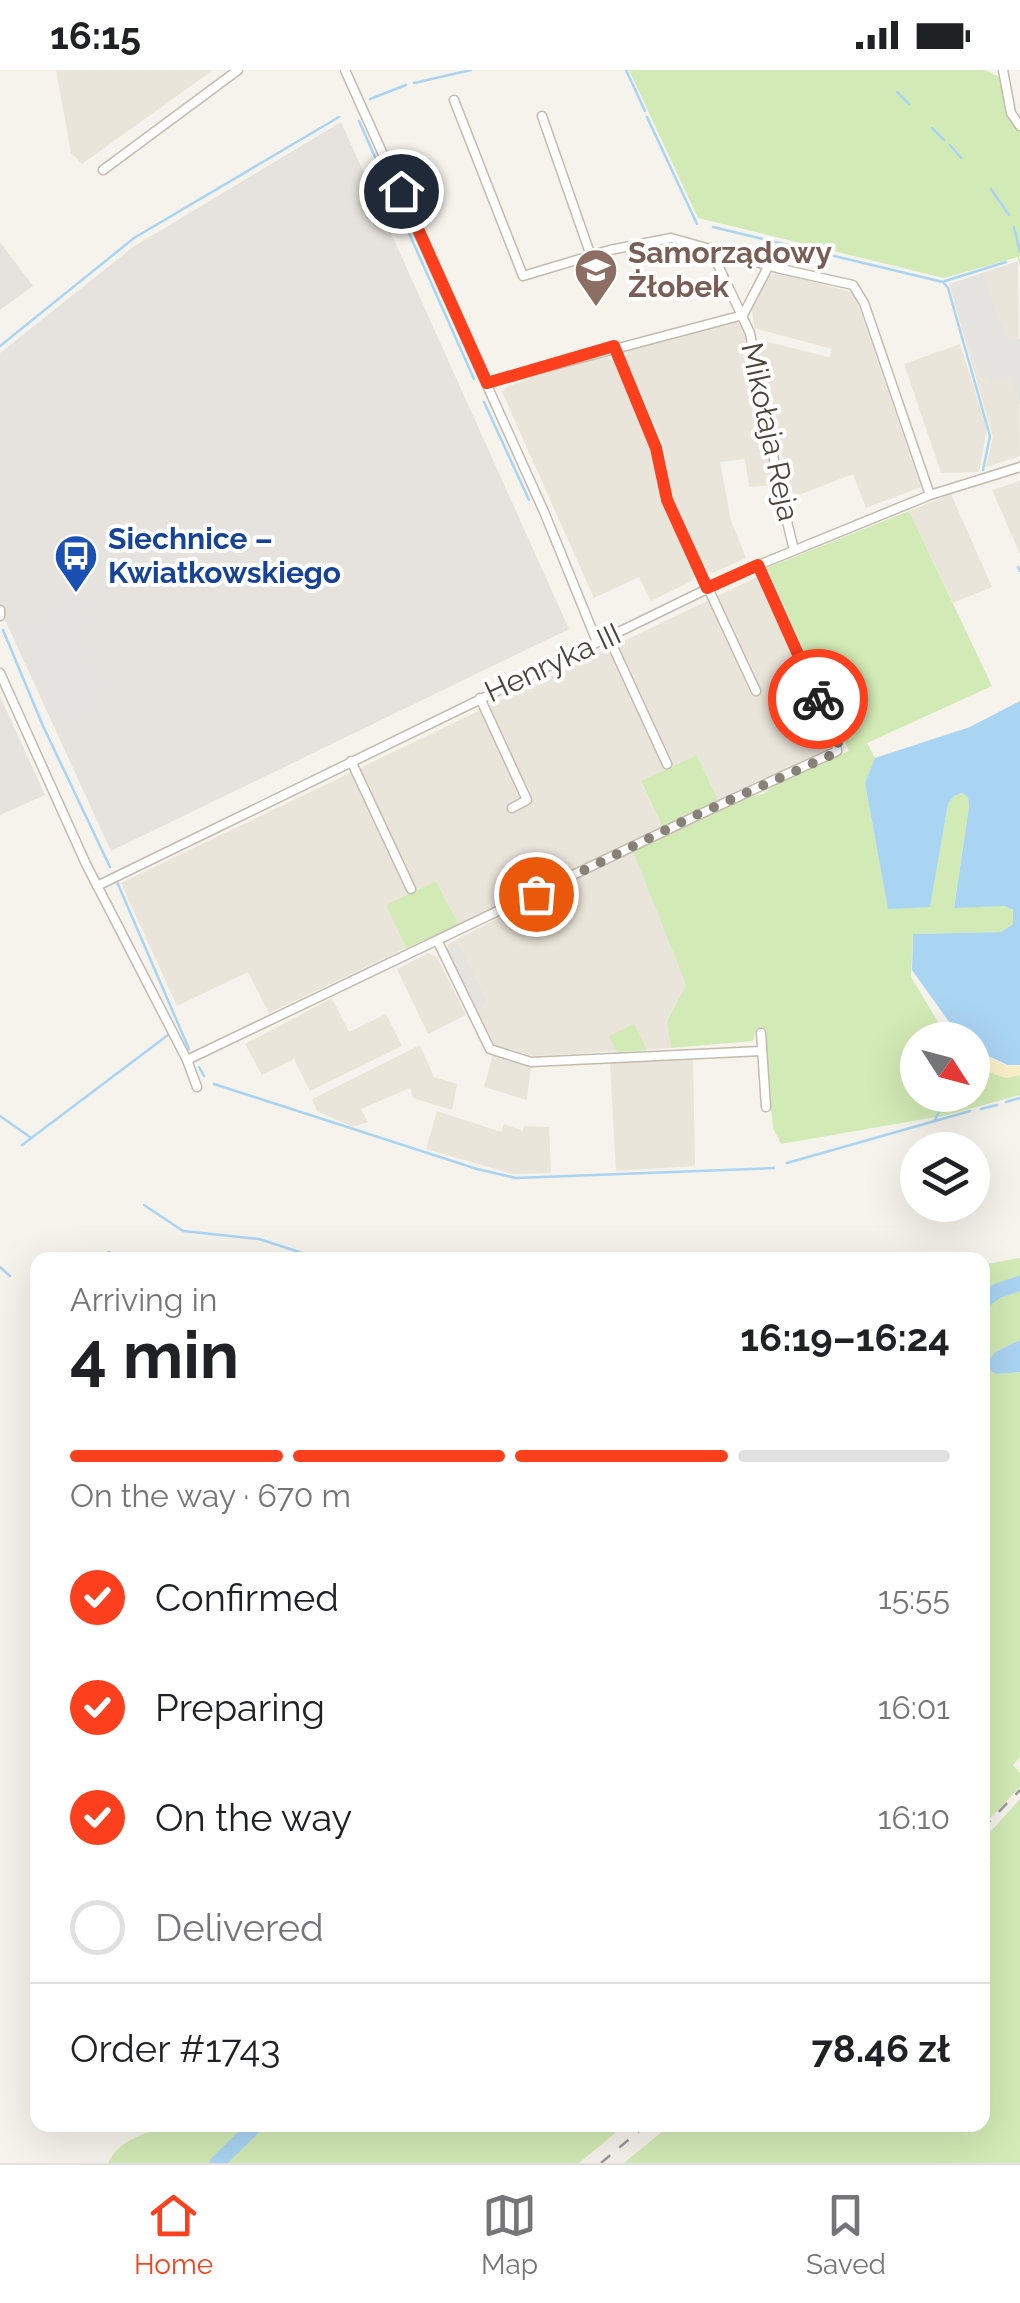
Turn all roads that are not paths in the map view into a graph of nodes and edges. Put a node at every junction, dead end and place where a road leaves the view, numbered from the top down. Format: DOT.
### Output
graph roads {
  1 [pos="238,70"];
  2 [pos="345,70"];
  3 [pos="1000,70"];
  4 [pos="454,100"];
  5 [pos="542,116"];
  6 [pos="1020,126"];
  7 [pos="103,170"];
  8 [pos="710,248"];
  9 [pos="590,256"];
  10 [pos="768,265"];
  11 [pos="742,314"];
  12 [pos="614,346"];
  13 [pos="487,383"];
  14 [pos="1020,467"];
  15 [pos="930,495"];
  16 [pos="794,550"];
  17 [pos="758,565"];
  18 [pos="707,588"];
  19 [pos="608,636"];
  20 [pos="596,642"];
  21 [pos="0,673"];
  22 [pos="756,691"];
  23 [pos="480,698"];
  24 [pos="351,761"];
  25 [pos="667,764"];
  26 [pos="512,808"];
  27 [pos="97,886"];
  28 [pos="411,888"];
  29 [pos="438,942"];
  30 [pos="761,1033"];
  31 [pos="761,1051"];
  32 [pos="187,1060"];
  33 [pos="196,1086"];
  34 [pos="766,1107"];
  1 -- 7 [label="street"];
  2 -- 13 [label="street"];
  3 -- 6 [label="street"];
  4 -- 9 [label="street"];
  5 -- 9 [label="street"];
  8 -- 9 [label="street"];
  8 -- 10 [label="street"];
  8 -- 11 [label="street, Mikołaja Reja"];
  10 -- 11 [label="street"];
  10 -- 15 [label="street"];
  11 -- 12 [label="street"];
  11 -- 16 [label="street, Mikołaja Reja"];
  12 -- 13 [label="street"];
  12 -- 18 [label="street"];
  13 -- 20 [label="street"];
  14 -- 15 [label="street, Henryka III"];
  15 -- 16 [label="street, Henryka III"];
  16 -- 17 [label="street, Henryka III"];
  17 -- 18 [label="street, Henryka III"];
  17 -- 29 [label="street"];
  18 -- 19 [label="street, Henryka III"];
  18 -- 22 [label="street"];
  19 -- 20 [label="street, Henryka III"];
  19 -- 25 [label="street"];
  20 -- 23 [label="street, Henryka III"];
  21 -- 27 [label="street"];
  23 -- 24 [label="street, Henryka III"];
  23 -- 26 [label="street"];
  24 -- 27 [label="street, Henryka III"];
  24 -- 28 [label="street"];
  27 -- 32 [label="street"];
  29 -- 31 [label="street"];
  29 -- 32 [label="street"];
  30 -- 31 [label="street"];
  31 -- 34 [label="street"];
  32 -- 33 [label="street"];
}
